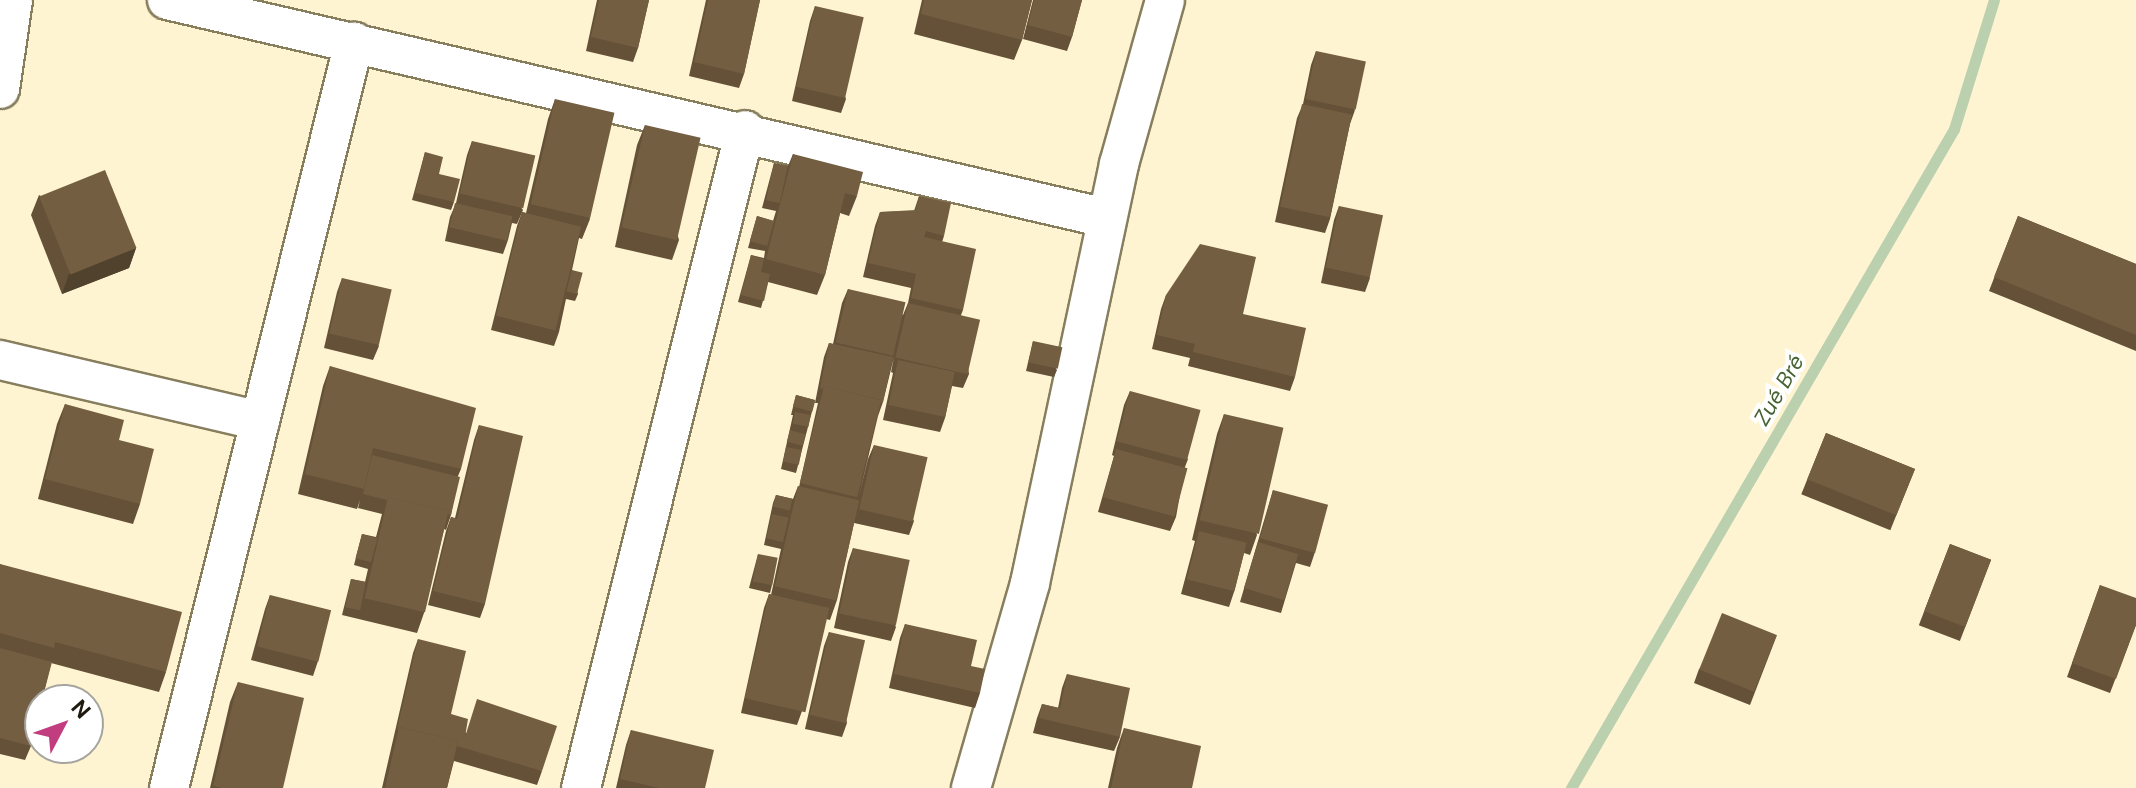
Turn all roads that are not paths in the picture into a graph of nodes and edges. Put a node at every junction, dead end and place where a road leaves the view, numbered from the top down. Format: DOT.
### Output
graph roads {
  1 [pos="13,0"];
  2 [pos="167,0"];
  3 [pos="1165,0"];
  4 [pos="354,42"];
  5 [pos="0,89"];
  6 [pos="745,130"];
  7 [pos="1106,218"];
  8 [pos="0,360"];
  9 [pos="260,421"];
  10 [pos="169,788"];
  11 [pos="581,788"];
  12 [pos="971,788"];
  1 -- 5 [label="street"];
  2 -- 4 [label="street"];
  3 -- 7 [label="street"];
  4 -- 6 [label="street"];
  4 -- 9 [label="street"];
  6 -- 7 [label="street"];
  6 -- 11 [label="street"];
  7 -- 12 [label="street"];
  8 -- 9 [label="street"];
  9 -- 10 [label="street"];
}
